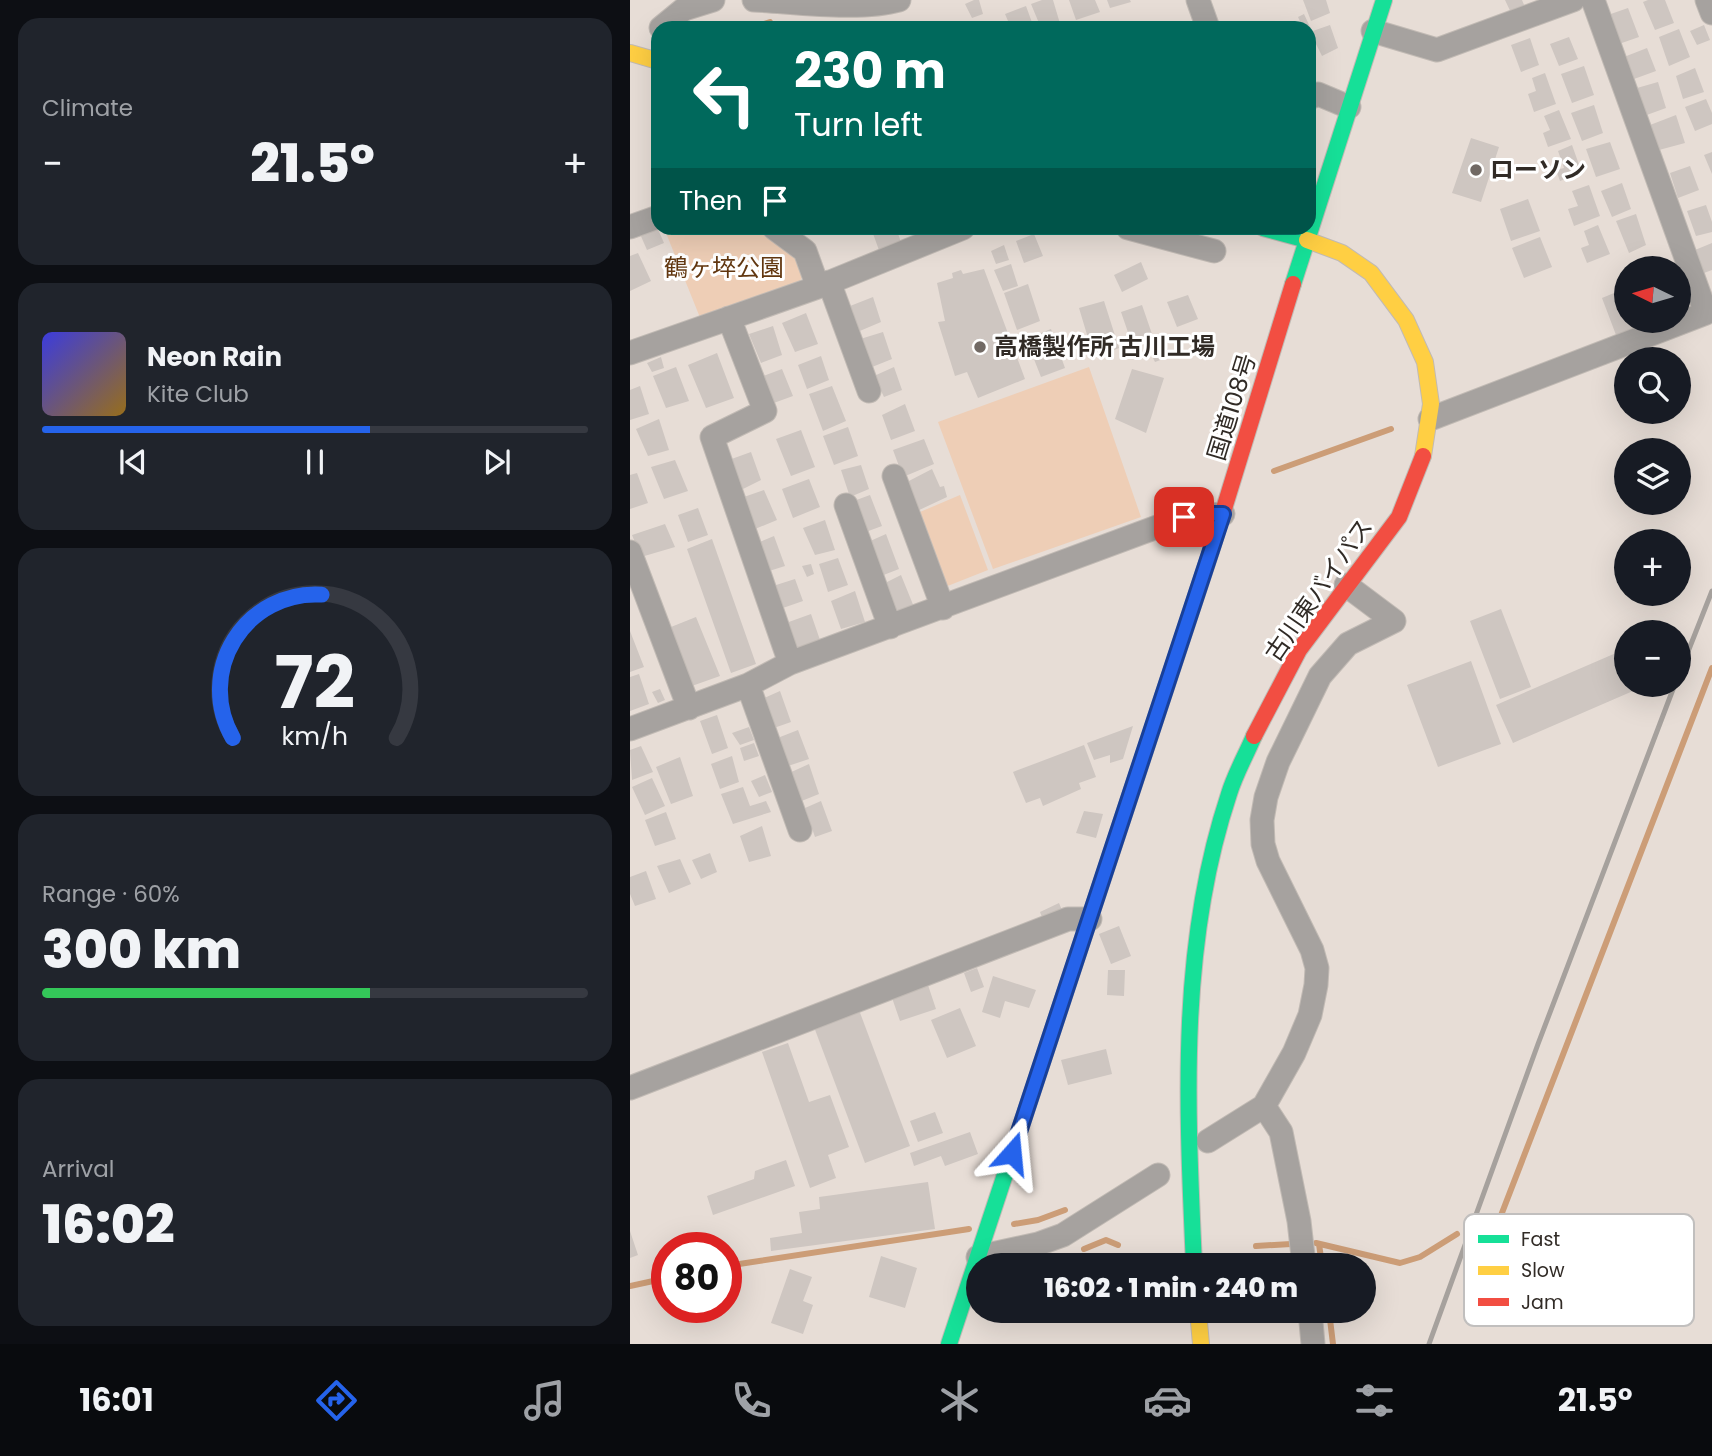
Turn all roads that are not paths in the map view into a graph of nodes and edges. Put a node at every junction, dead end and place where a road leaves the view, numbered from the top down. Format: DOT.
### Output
graph roads {
  1 [pos="713,0"];
  2 [pos="754,0"];
  3 [pos="899,0"];
  4 [pos="1198,0"];
  5 [pos="1384,0"];
  6 [pos="1573,0"];
  7 [pos="1593,0"];
  8 [pos="1707,0"];
  9 [pos="1712,13"];
  10 [pos="670,21"];
  11 [pos="1206,21"];
  12 [pos="1373,31"];
  13 [pos="651,43"];
  14 [pos="639,60"];
  15 [pos="1316,95"];
  16 [pos="1349,107"];
  17 [pos="1316,212"];
  18 [pos="651,220"];
  19 [pos="630,227"];
  20 [pos="783,235"];
  21 [pos="946,235"];
  22 [pos="1154,235"];
  23 [pos="1289,235"];
  24 [pos="1309,235"];
  25 [pos="1307,240"];
  26 [pos="1214,251"];
  27 [pos="823,285"];
  28 [pos="1707,299"];
  29 [pos="729,318"];
  30 [pos="630,353"];
  31 [pos="869,391"];
  32 [pos="1430,419"];
  33 [pos="894,476"];
  34 [pos="846,505"];
  35 [pos="1223,514"];
  36 [pos="630,552"];
  37 [pos="1346,585"];
  38 [pos="940,599"];
  39 [pos="887,618"];
  40 [pos="786,654"];
  41 [pos="748,685"];
  42 [pos="685,698"];
  43 [pos="630,729"];
  44 [pos="800,830"];
  45 [pos="1090,919"];
  46 [pos="630,1088"];
  47 [pos="1264,1106"];
  48 [pos="1208,1141"];
  49 [pos="1158,1175"];
  50 [pos="979,1253"];
  51 [pos="996,1253"];
  52 [pos="1193,1253"];
  53 [pos="1303,1253"];
  54 [pos="966,1294"];
  55 [pos="1199,1323"];
  56 [pos="1311,1323"];
  57 [pos="950,1344"];
  58 [pos="1202,1344"];
  59 [pos="1313,1344"];
  1 -- 10 [label="street"];
  2 -- 3 [label="street"];
  4 -- 11 [label="street"];
  5 -- 12 [label="main road, 国道108号"];
  6 -- 12 [label="street"];
  7 -- 28 [label="street"];
  8 -- 9 [label="street"];
  12 -- 16 [label="main road, 国道108号"];
  13 -- 14 [label="street"];
  15 -- 16 [label="street"];
  16 -- 17 [label="main road, 国道108号"];
  18 -- 19 [label="street"];
  20 -- 27 [label="street"];
  21 -- 27 [label="street"];
  22 -- 26 [label="street"];
  23 -- 25 [label="main road, 古川東バイパス"];
  24 -- 25 [label="main road, 国道108号"];
  25 -- 32 [label="main road, 古川東バイパス"];
  25 -- 35 [label="main road, 国道108号"];
  27 -- 29 [label="street"];
  27 -- 31 [label="street"];
  28 -- 32 [label="street"];
  29 -- 30 [label="street"];
  29 -- 40 [label="street"];
  32 -- 37 [label="main road, 古川東バイパス"];
  33 -- 38 [label="street"];
  34 -- 39 [label="street"];
  35 -- 38 [label="street"];
  35 -- 45 [label="main road, 国道108号"];
  36 -- 42 [label="street"];
  37 -- 47 [label="street"];
  37 -- 52 [label="main road, 古川東バイパス"];
  38 -- 39 [label="street"];
  39 -- 40 [label="street"];
  40 -- 41 [label="street"];
  41 -- 42 [label="street"];
  41 -- 44 [label="street"];
  42 -- 43 [label="street"];
  45 -- 46 [label="street"];
  45 -- 50 [label="main road, 国道108号"];
  47 -- 48 [label="street"];
  47 -- 53 [label="street"];
  49 -- 51 [label="street"];
  54 -- 57 [label="main road, 国道108号"];
  55 -- 58 [label="main road"];
  56 -- 59 [label="street"];
}
